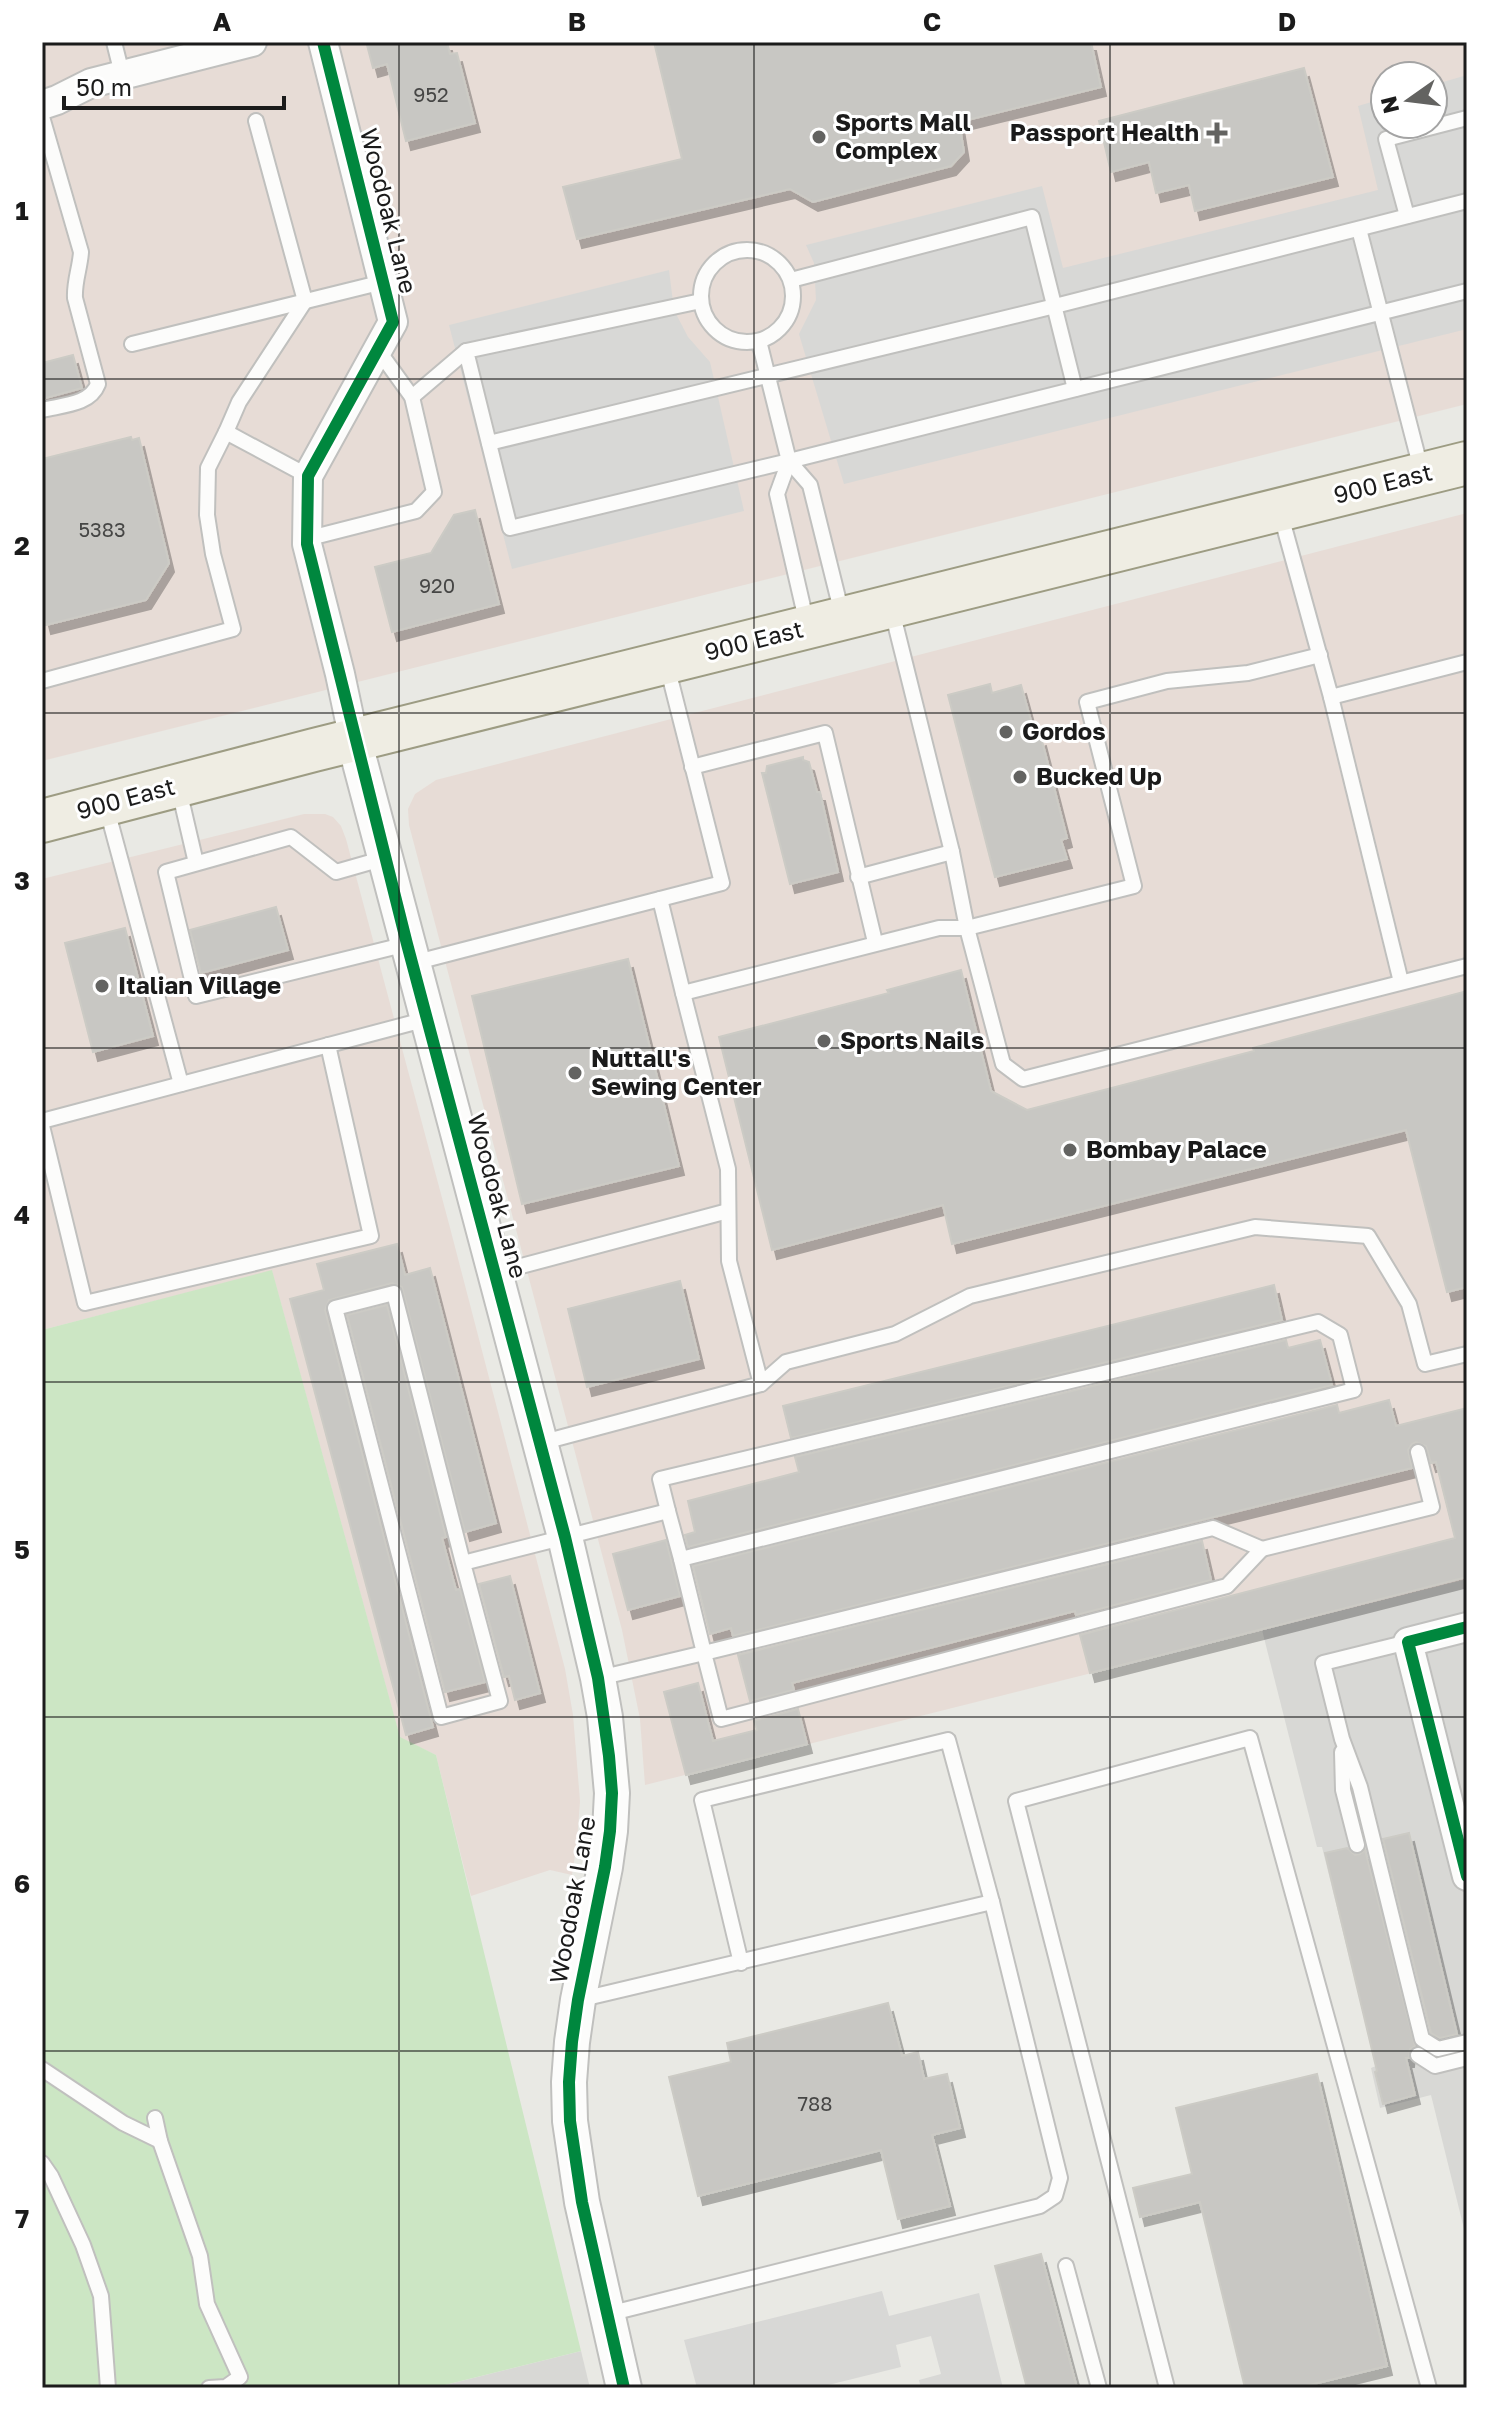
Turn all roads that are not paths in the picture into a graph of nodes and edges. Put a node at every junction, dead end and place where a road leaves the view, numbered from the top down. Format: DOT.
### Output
graph roads {
  1 [pos="114,42"];
  2 [pos="252,42"];
  3 [pos="323,42"];
  4 [pos="224,46"];
  5 [pos="122,74"];
  6 [pos="42,105"];
  7 [pos="42,117"];
  8 [pos="1467,118"];
  9 [pos="256,121"];
  10 [pos="1467,201"];
  11 [pos="1407,216"];
  12 [pos="1359,229"];
  13 [pos="791,280"];
  14 [pos="383,282"];
  15 [pos="1467,291"];
  16 [pos="305,301"];
  17 [pos="701,301"];
  18 [pos="1055,306"];
  19 [pos="1381,313"];
  20 [pos="759,341"];
  21 [pos="132,344"];
  22 [pos="378,350"];
  23 [pos="466,351"];
  24 [pos="768,377"];
  25 [pos="1075,389"];
  26 [pos="412,397"];
  27 [pos="42,410"];
  28 [pos="226,432"];
  29 [pos="489,443"];
  30 [pos="789,461"];
  31 [pos="1467,463"];
  32 [pos="1423,474"];
  33 [pos="308,476"];
  34 [pos="1280,510"];
  35 [pos="306,539"];
  36 [pos="891,606"];
  37 [pos="826,623"];
  38 [pos="1320,655"];
  39 [pos="666,662"];
  40 [pos="1467,662"];
  41 [pos="42,681"];
  42 [pos="1331,697"];
  43 [pos="354,740"];
  44 [pos="692,767"];
  45 [pos="178,786"];
  46 [pos="105,805"];
  47 [pos="42,821"];
  48 [pos="952,852"];
  49 [pos="385,858"];
  50 [pos="196,863"];
  51 [pos="858,877"];
  52 [pos="660,899"];
  53 [pos="967,928"];
  54 [pos="875,942"];
  55 [pos="410,954"];
  56 [pos="1467,966"];
  57 [pos="1401,982"];
  58 [pos="683,993"];
  59 [pos="427,1019"];
  60 [pos="328,1045"];
  61 [pos="181,1084"];
  62 [pos="42,1123"];
  63 [pos="728,1211"];
  64 [pos="494,1273"];
  65 [pos="1467,1354"];
  66 [pos="761,1384"];
  67 [pos="540,1443"];
  68 [pos="1418,1452"];
  69 [pos="668,1511"];
  70 [pos="565,1537"];
  71 [pos="1262,1549"];
  72 [pos="681,1559"];
  73 [pos="463,1563"];
  74 [pos="1467,1627"];
  75 [pos="1408,1642"];
  76 [pos="704,1653"];
  77 [pos="598,1678"];
  78 [pos="1342,1739"];
  79 [pos="1357,1845"];
  80 [pos="1467,1876"];
  81 [pos="992,1902"];
  82 [pos="741,1963"];
  83 [pos="578,2000"];
  84 [pos="1467,2042"];
  85 [pos="1418,2055"];
  86 [pos="1467,2058"];
  87 [pos="42,2069"];
  88 [pos="155,2118"];
  89 [pos="160,2141"];
  90 [pos="42,2163"];
  91 [pos="1066,2266"];
  92 [pos="608,2314"];
  93 [pos="108,2388"];
  94 [pos="209,2388"];
  95 [pos="624,2388"];
  96 [pos="1099,2388"];
  97 [pos="1167,2388"];
  98 [pos="1429,2388"];
  1 -- 5 [label="lane"];
  2 -- 4 [label="street"];
  3 -- 14 [label="street, Woodoak Lane"];
  4 -- 5 [label="street"];
  5 -- 6 [label="street"];
  7 -- 27 [label="lane"];
  8 -- 11 [label="lane"];
  9 -- 16 [label="lane"];
  10 -- 11 [label="lane"];
  11 -- 12 [label="lane"];
  12 -- 18 [label="lane"];
  12 -- 19 [label="lane"];
  13 -- 17 [label="lane"];
  13 -- 18 [label="lane"];
  13 -- 20 [label="lane"];
  14 -- 16 [label="lane"];
  14 -- 22 [label="street, Woodoak Lane"];
  15 -- 19 [label="lane"];
  16 -- 21 [label="lane"];
  16 -- 28 [label="lane"];
  17 -- 20 [label="lane"];
  17 -- 23 [label="lane"];
  18 -- 24 [label="lane"];
  18 -- 25 [label="lane"];
  19 -- 25 [label="lane"];
  19 -- 32 [label="lane"];
  20 -- 24 [label="lane"];
  22 -- 26 [label="lane"];
  22 -- 33 [label="street, Woodoak Lane"];
  23 -- 26 [label="lane"];
  23 -- 29 [label="lane"];
  24 -- 29 [label="lane"];
  24 -- 30 [label="lane"];
  25 -- 30 [label="lane"];
  26 -- 35 [label="lane"];
  28 -- 33 [label="lane"];
  28 -- 41 [label="lane"];
  29 -- 30 [label="lane"];
  30 -- 37 [label="lane"];
  30 -- 37 [label="lane"];
  31 -- 32 [label="main road, 900 East"];
  32 -- 34 [label="main road, 900 East"];
  33 -- 35 [label="street, Woodoak Lane"];
  34 -- 36 [label="main road, 900 East"];
  34 -- 38 [label="lane"];
  35 -- 43 [label="street, Woodoak Lane"];
  36 -- 37 [label="main road, 900 East"];
  36 -- 48 [label="lane"];
  37 -- 39 [label="main road, 900 East"];
  38 -- 42 [label="lane"];
  38 -- 53 [label="lane"];
  39 -- 43 [label="main road, 900 East"];
  39 -- 44 [label="lane"];
  40 -- 42 [label="lane"];
  42 -- 57 [label="lane"];
  43 -- 45 [label="main road, 900 East"];
  43 -- 49 [label="street, Woodoak Lane"];
  44 -- 51 [label="lane"];
  44 -- 52 [label="lane"];
  45 -- 46 [label="main road, 900 East"];
  45 -- 50 [label="lane"];
  46 -- 47 [label="main road, 900 East"];
  46 -- 61 [label="lane"];
  48 -- 51 [label="lane"];
  48 -- 53 [label="lane"];
  49 -- 50 [label="lane"];
  49 -- 55 [label="street, Woodoak Lane"];
  50 -- 55 [label="lane"];
  51 -- 54 [label="lane"];
  52 -- 55 [label="lane"];
  52 -- 58 [label="lane"];
  53 -- 54 [label="lane"];
  53 -- 57 [label="lane"];
  54 -- 58 [label="lane"];
  55 -- 59 [label="street, Woodoak Lane"];
  56 -- 57 [label="lane"];
  58 -- 63 [label="lane"];
  59 -- 60 [label="lane"];
  59 -- 64 [label="street, Woodoak Lane"];
  60 -- 61 [label="lane"];
  60 -- 62 [label="lane"];
  61 -- 62 [label="lane"];
  63 -- 64 [label="lane"];
  63 -- 66 [label="lane"];
  64 -- 67 [label="street, Woodoak Lane"];
  65 -- 66 [label="lane"];
  66 -- 67 [label="lane"];
  67 -- 70 [label="street, Woodoak Lane"];
  68 -- 71 [label="lane"];
  69 -- 70 [label="lane"];
  69 -- 72 [label="lane"];
  69 -- 72 [label="lane"];
  70 -- 73 [label="lane"];
  70 -- 77 [label="street, Woodoak Lane"];
  71 -- 76 [label="lane"];
  71 -- 76 [label="lane"];
  72 -- 76 [label="lane"];
  73 -- 73 [label="lane"];
  74 -- 75 [label="street"];
  75 -- 78 [label="lane"];
  75 -- 80 [label="street"];
  76 -- 77 [label="lane"];
  77 -- 83 [label="street, Woodoak Lane"];
  78 -- 79 [label="lane"];
  78 -- 84 [label="lane"];
  81 -- 82 [label="lane"];
  81 -- 82 [label="lane"];
  81 -- 92 [label="lane"];
  82 -- 83 [label="lane"];
  83 -- 92 [label="street, Woodoak Lane"];
  85 -- 86 [label="lane"];
  87 -- 89 [label="lane"];
  88 -- 89 [label="lane"];
  89 -- 94 [label="lane"];
  90 -- 93 [label="lane"];
  91 -- 96 [label="lane"];
  92 -- 95 [label="street, Woodoak Lane"];
  97 -- 98 [label="lane"];
}
